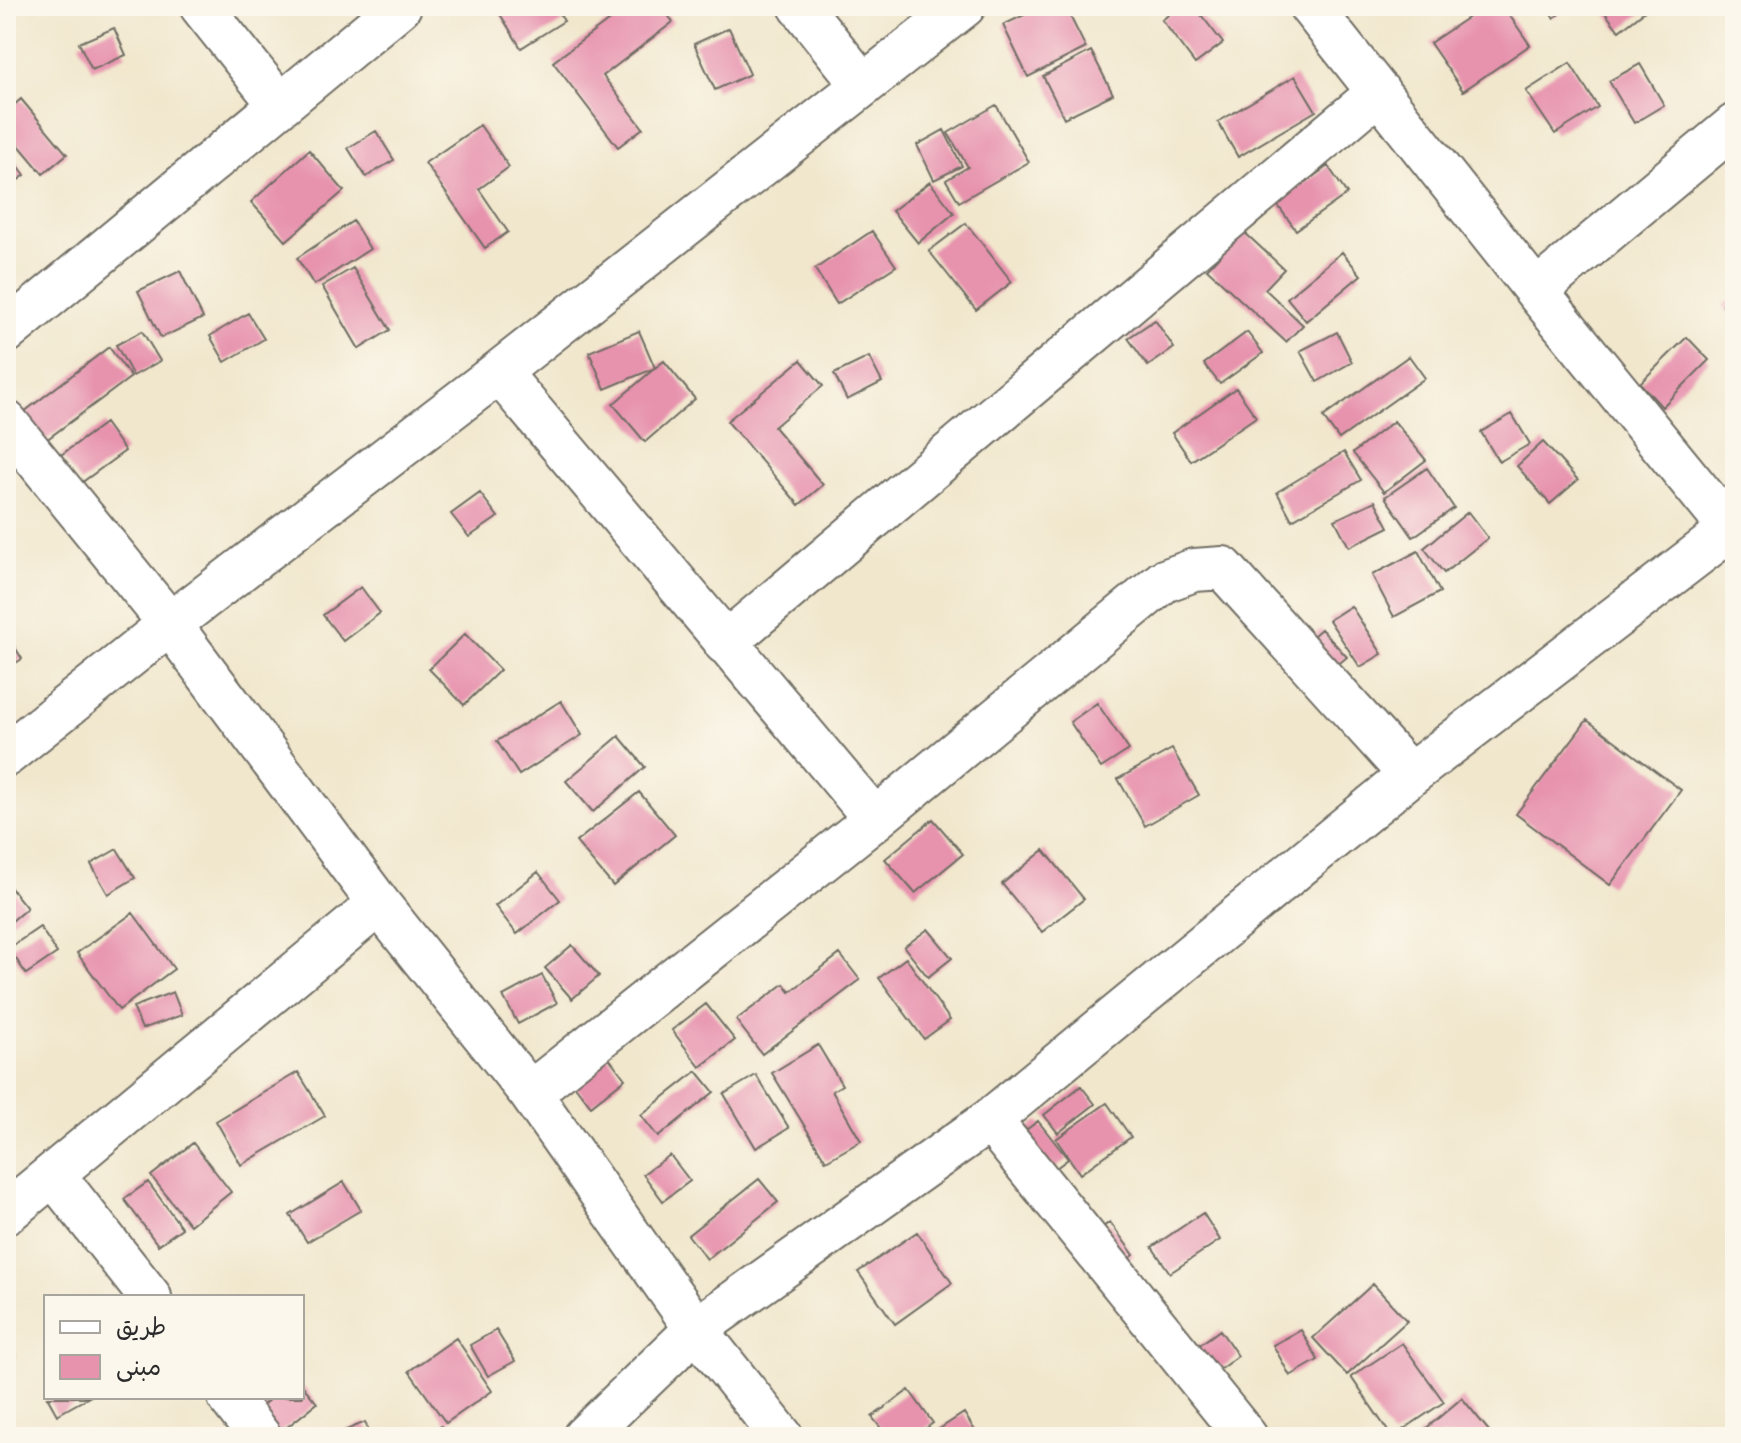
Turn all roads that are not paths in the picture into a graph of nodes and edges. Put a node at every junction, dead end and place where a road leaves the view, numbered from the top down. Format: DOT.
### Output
graph roads {
  1 [pos="201,6"];
  2 [pos="400,6"];
  3 [pos="800,6"];
  4 [pos="964,6"];
  5 [pos="1310,6"];
  6 [pos="863,85"];
  7 [pos="1379,92"];
  8 [pos="280,105"];
  9 [pos="1735,125"];
  10 [pos="1536,291"];
  11 [pos="6,332"];
  12 [pos="499,372"];
  13 [pos="6,422"];
  14 [pos="1733,530"];
  15 [pos="170,624"];
  16 [pos="725,643"];
  17 [pos="6,755"];
  18 [pos="1410,775"];
  19 [pos="875,819"];
  20 [pos="379,904"];
  21 [pos="530,1093"];
  22 [pos="990,1120"];
  23 [pos="53,1174"];
  24 [pos="6,1213"];
  25 [pos="148,1295"];
  26 [pos="696,1329"];
  27 [pos="231,1399"];
  28 [pos="260,1437"];
  29 [pos="584,1437"];
  30 [pos="782,1437"];
  31 [pos="1246,1437"];
  1 -- 8 [label="street"];
  2 -- 8 [label="street"];
  3 -- 6 [label="street"];
  4 -- 6 [label="street"];
  5 -- 7 [label="street"];
  6 -- 12 [label="street"];
  7 -- 10 [label="street"];
  7 -- 16 [label="street"];
  8 -- 11 [label="street"];
  9 -- 10 [label="street"];
  10 -- 14 [label="street"];
  12 -- 15 [label="street"];
  12 -- 16 [label="street"];
  13 -- 15 [label="street"];
  14 -- 18 [label="street"];
  15 -- 17 [label="street"];
  15 -- 20 [label="street"];
  16 -- 19 [label="street"];
  18 -- 19 [label="street"];
  18 -- 22 [label="street"];
  19 -- 21 [label="street"];
  20 -- 21 [label="street"];
  20 -- 23 [label="street"];
  21 -- 26 [label="street"];
  22 -- 26 [label="street"];
  22 -- 31 [label="street"];
  23 -- 24 [label="street"];
  23 -- 25 [label="street"];
  26 -- 29 [label="street"];
  26 -- 30 [label="street"];
  27 -- 28 [label="street"];
}
